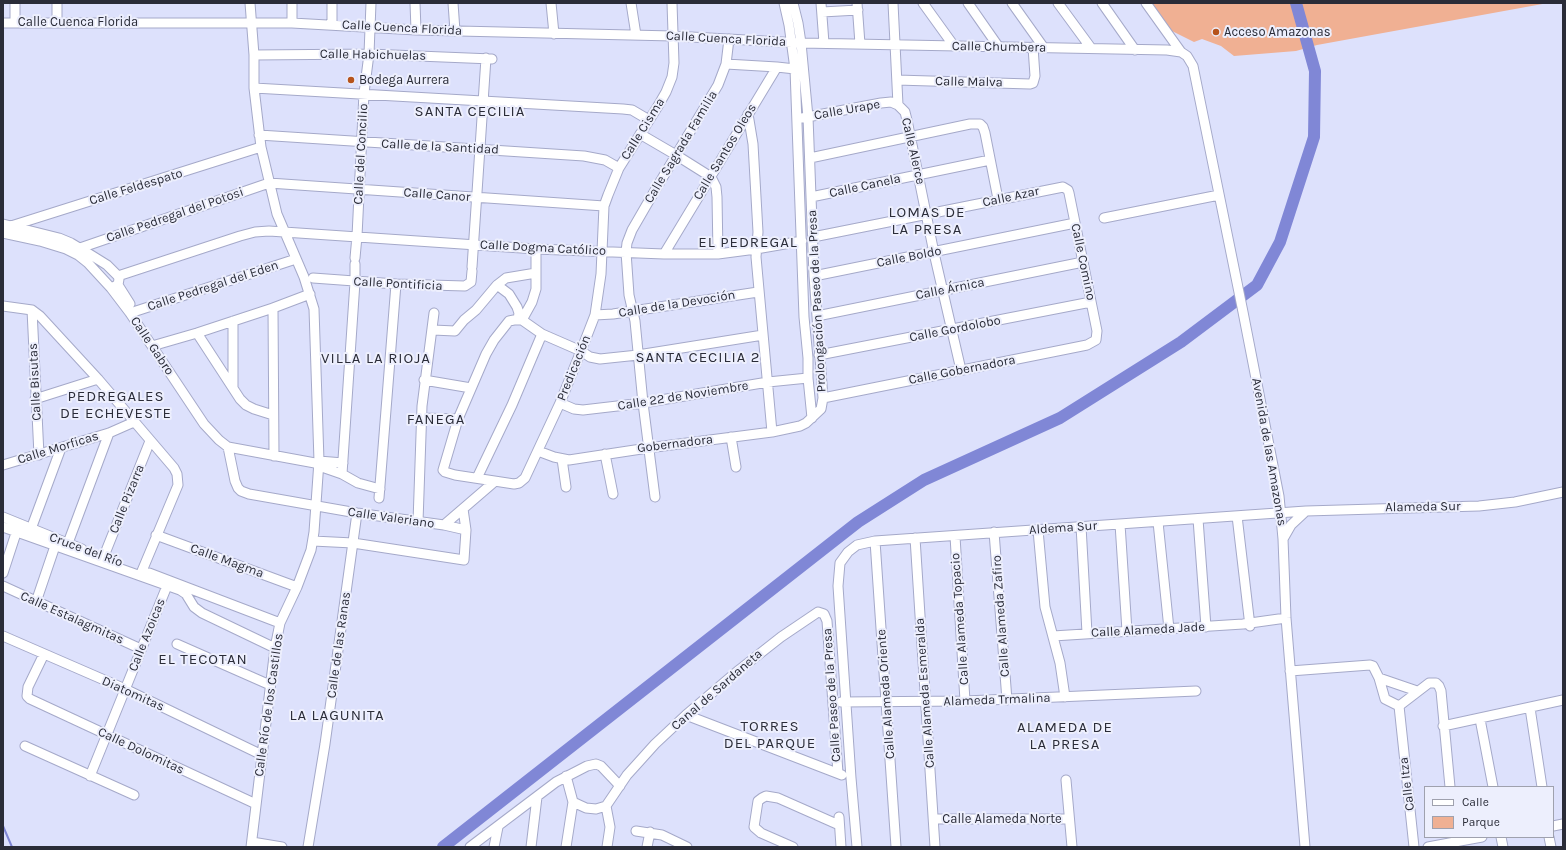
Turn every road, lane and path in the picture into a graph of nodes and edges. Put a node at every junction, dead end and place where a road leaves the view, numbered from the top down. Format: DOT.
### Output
graph roads {
  1 [pos="15,3"];
  2 [pos="57,3"];
  3 [pos="250,3"];
  4 [pos="292,3"];
  5 [pos="332,3"];
  6 [pos="371,3"];
  7 [pos="415,3"];
  8 [pos="453,3"];
  9 [pos="551,3"];
  10 [pos="631,3"];
  11 [pos="672,3"];
  12 [pos="784,3"];
  13 [pos="793,3"];
  14 [pos="893,3"];
  15 [pos="923,3"];
  16 [pos="968,3"];
  17 [pos="1012,3"];
  18 [pos="1058,3"];
  19 [pos="1102,3"];
  20 [pos="1146,3"];
  21 [pos="857,7"];
  22 [pos="822,8"];
  23 [pos="3,22"];
  24 [pos="57,22"];
  25 [pos="252,22"];
  26 [pos="15,23"];
  27 [pos="292,23"];
  28 [pos="332,25"];
  29 [pos="370,27"];
  30 [pos="416,30"];
  31 [pos="455,31"];
  32 [pos="554,34"];
  33 [pos="636,35"];
  34 [pos="673,36"];
  35 [pos="728,39"];
  36 [pos="797,43"];
  37 [pos="824,43"];
  38 [pos="860,44"];
  39 [pos="895,45"];
  40 [pos="954,46"];
  41 [pos="998,46"];
  42 [pos="1033,48"];
  43 [pos="1044,48"];
  44 [pos="1091,48"];
  45 [pos="1135,50"];
  46 [pos="1181,52"];
  47 [pos="369,54"];
  48 [pos="254,55"];
  49 [pos="489,59"];
  50 [pos="726,64"];
  51 [pos="777,67"];
  52 [pos="795,69"];
  53 [pos="897,80"];
  54 [pos="254,88"];
  55 [pos="364,93"];
  56 [pos="483,100"];
  57 [pos="898,105"];
  58 [pos="748,114"];
  59 [pos="808,117"];
  60 [pos="797,118"];
  61 [pos="649,120"];
  62 [pos="640,134"];
  63 [pos="259,135"];
  64 [pos="910,136"];
  65 [pos="362,143"];
  66 [pos="261,148"];
  67 [pos="480,150"];
  68 [pos="676,155"];
  69 [pos="810,158"];
  70 [pos="990,160"];
  71 [pos="619,168"];
  72 [pos="919,174"];
  73 [pos="711,176"];
  74 [pos="270,183"];
  75 [pos="359,190"];
  76 [pos="1068,190"];
  77 [pos="1219,195"];
  78 [pos="476,197"];
  79 [pos="811,197"];
  80 [pos="998,200"];
  81 [pos="604,206"];
  82 [pos="927,214"];
  83 [pos="1104,218"];
  84 [pos="1075,223"];
  85 [pos="7,225"];
  86 [pos="284,231"];
  87 [pos="3,233"];
  88 [pos="357,236"];
  89 [pos="813,237"];
  90 [pos="802,241"];
  91 [pos="473,245"];
  92 [pos="80,248"];
  93 [pos="536,249"];
  94 [pos="756,249"];
  95 [pos="602,252"];
  96 [pos="626,252"];
  97 [pos="934,252"];
  98 [pos="664,254"];
  99 [pos="718,254"];
  100 [pos="296,259"];
  101 [pos="1083,262"];
  102 [pos="536,273"];
  103 [pos="814,276"];
  104 [pos="313,278"];
  105 [pos="355,282"];
  106 [pos="116,283"];
  107 [pos="396,284"];
  108 [pos="497,285"];
  109 [pos="943,290"];
  110 [pos="758,292"];
  111 [pos="310,294"];
  112 [pos="1091,302"];
  113 [pos="3,306"];
  114 [pos="273,308"];
  115 [pos="32,310"];
  116 [pos="632,310"];
  117 [pos="132,313"];
  118 [pos="434,313"];
  119 [pos="595,315"];
  120 [pos="816,316"];
  121 [pos="520,320"];
  122 [pos="233,322"];
  123 [pos="433,330"];
  124 [pos="952,330"];
  125 [pos="197,333"];
  126 [pos="542,334"];
  127 [pos="1097,335"];
  128 [pos="763,336"];
  129 [pos="152,346"];
  130 [pos="581,351"];
  131 [pos="638,355"];
  132 [pos="819,356"];
  133 [pos="961,370"];
  134 [pos="808,378"];
  135 [pos="98,379"];
  136 [pos="424,380"];
  137 [pos="768,382"];
  138 [pos="233,388"];
  139 [pos="471,388"];
  140 [pos="823,398"];
  141 [pos="35,399"];
  142 [pos="560,403"];
  143 [pos="643,403"];
  144 [pos="273,415"];
  145 [pos="421,418"];
  146 [pos="812,418"];
  147 [pos="458,419"];
  148 [pos="134,422"];
  149 [pos="772,432"];
  150 [pos="109,433"];
  151 [pos="731,437"];
  152 [pos="150,441"];
  153 [pos="228,447"];
  154 [pos="61,448"];
  155 [pos="648,448"];
  156 [pos="538,451"];
  157 [pos="605,454"];
  158 [pos="39,455"];
  159 [pos="274,456"];
  160 [pos="562,459"];
  161 [pos="318,463"];
  162 [pos="343,463"];
  163 [pos="3,465"];
  164 [pos="736,467"];
  165 [pos="342,474"];
  166 [pos="477,478"];
  167 [pos="494,482"];
  168 [pos="566,487"];
  169 [pos="1563,492"];
  170 [pos="613,494"];
  171 [pos="655,497"];
  172 [pos="316,506"];
  173 [pos="463,509"];
  174 [pos="1306,511"];
  175 [pos="357,513"];
  176 [pos="1281,513"];
  177 [pos="1236,516"];
  178 [pos="3,518"];
  179 [pos="1198,519"];
  180 [pos="418,522"];
  181 [pos="1158,522"];
  182 [pos="1120,524"];
  183 [pos="444,525"];
  184 [pos="1081,526"];
  185 [pos="3,527"];
  186 [pos="17,528"];
  187 [pos="31,529"];
  188 [pos="466,530"];
  189 [pos="1038,530"];
  190 [pos="994,532"];
  191 [pos="156,535"];
  192 [pos="955,536"];
  193 [pos="915,538"];
  194 [pos="1283,539"];
  195 [pos="875,540"];
  196 [pos="313,541"];
  197 [pos="353,543"];
  198 [pos="68,544"];
  199 [pos="55,546"];
  200 [pos="104,556"];
  201 [pos="142,570"];
  202 [pos="3,573"];
  203 [pos="168,583"];
  204 [pos="3,586"];
  205 [pos="297,587"];
  206 [pos="36,602"];
  207 [pos="826,617"];
  208 [pos="1286,622"];
  209 [pos="280,623"];
  210 [pos="1247,624"];
  211 [pos="1206,627"];
  212 [pos="1169,629"];
  213 [pos="1127,631"];
  214 [pos="1087,634"];
  215 [pos="3,636"];
  216 [pos="1053,636"];
  217 [pos="177,644"];
  218 [pos="276,648"];
  219 [pos="141,649"];
  220 [pos="44,654"];
  221 [pos="1290,671"];
  222 [pos="1379,678"];
  223 [pos="270,685"];
  224 [pos="125,689"];
  225 [pos="1196,691"];
  226 [pos="1417,691"];
  227 [pos="1065,697"];
  228 [pos="1007,700"];
  229 [pos="1563,700"];
  230 [pos="833,701"];
  231 [pos="925,701"];
  232 [pos="966,701"];
  233 [pos="886,702"];
  234 [pos="845,703"];
  235 [pos="1399,706"];
  236 [pos="1530,708"];
  237 [pos="686,715"];
  238 [pos="1480,719"];
  239 [pos="1443,726"];
  240 [pos="106,734"];
  241 [pos="25,746"];
  242 [pos="262,755"];
  243 [pos="838,773"];
  244 [pos="90,776"];
  245 [pos="566,776"];
  246 [pos="851,778"];
  247 [pos="1066,780"];
  248 [pos="620,786"];
  249 [pos="1450,786"];
  250 [pos="1493,786"];
  251 [pos="1542,786"];
  252 [pos="134,796"];
  253 [pos="537,797"];
  254 [pos="572,802"];
  255 [pos="256,804"];
  256 [pos="606,806"];
  257 [pos="934,819"];
  258 [pos="1069,819"];
  259 [pos="498,827"];
  260 [pos="636,831"];
  261 [pos="650,832"];
  262 [pos="1477,838"];
  263 [pos="1457,842"];
  264 [pos="251,845"];
  265 [pos="282,847"];
  266 [pos="308,847"];
  267 [pos="470,847"];
  268 [pos="494,847"];
  269 [pos="531,847"];
  270 [pos="566,847"];
  271 [pos="607,847"];
  272 [pos="647,847"];
  273 [pos="687,847"];
  274 [pos="793,847"];
  275 [pos="841,847"];
  276 [pos="857,847"];
  277 [pos="896,847"];
  278 [pos="935,847"];
  279 [pos="1072,847"];
  280 [pos="1306,847"];
  281 [pos="1414,847"];
  282 [pos="1428,847"];
  1 -- 26 [label="street"];
  2 -- 24 [label="street"];
  3 -- 25 [label="street, Calle Río de los Castillos"];
  4 -- 27 [label="street"];
  5 -- 28 [label="street"];
  6 -- 29 [label="street, Calle del Concilio"];
  7 -- 30 [label="street"];
  8 -- 31 [label="street"];
  9 -- 32 [label="street"];
  10 -- 33 [label="street"];
  11 -- 34 [label="street, Calle Cisma"];
  12 -- 36 [label="street"];
  13 -- 36 [label="street"];
  14 -- 39 [label="street, Calle Alerce"];
  15 -- 40 [label="street"];
  16 -- 41 [label="street"];
  17 -- 43 [label="street"];
  18 -- 44 [label="street"];
  19 -- 45 [label="street"];
  20 -- 46 [label="street"];
  21 -- 22 [label="street"];
  21 -- 38 [label="street"];
  22 -- 37 [label="street"];
  23 -- 26 [label="street, Calle Cuenca Florida"];
  24 -- 25 [label="street, Calle Cuenca Florida"];
  24 -- 26 [label="street, Calle Cuenca Florida"];
  25 -- 27 [label="street, Calle Cuenca Florida"];
  25 -- 48 [label="street, Calle Río de los Castillos"];
  27 -- 28 [label="street, Calle Cuenca Florida"];
  28 -- 29 [label="street, Calle Cuenca Florida"];
  29 -- 30 [label="street, Calle Cuenca Florida"];
  29 -- 47 [label="street, Calle del Concilio"];
  30 -- 31 [label="street, Calle Cuenca Florida"];
  31 -- 32 [label="street, Calle Cuenca Florida"];
  32 -- 33 [label="street, Calle Cuenca Florida"];
  33 -- 34 [label="street, Calle Cuenca Florida"];
  34 -- 35 [label="street, Calle Cuenca Florida"];
  34 -- 61 [label="street, Calle Cisma"];
  35 -- 36 [label="street, Calle Cuenca Florida"];
  35 -- 50 [label="street, Calle Sagrada Familia"];
  36 -- 37 [label="street, Calle Chumbera"];
  36 -- 52 [label="street, Prolongación Paseo de la Presa"];
  36 -- 59 [label="street, Prolongación Paseo de la Presa"];
  37 -- 38 [label="street, Calle Chumbera"];
  38 -- 39 [label="street, Calle Chumbera"];
  39 -- 40 [label="street, Calle Chumbera"];
  39 -- 53 [label="street, Calle Alerce"];
  40 -- 41 [label="street, Calle Chumbera"];
  41 -- 42 [label="street, Calle Chumbera"];
  42 -- 43 [label="street, Calle Chumbera"];
  42 -- 53 [label="street, Calle Malva"];
  43 -- 44 [label="street, Calle Chumbera"];
  44 -- 45 [label="street, Calle Chumbera"];
  45 -- 46 [label="street, Calle Chumbera"];
  46 -- 77 [label="street, Avenida de las Amazonas"];
  47 -- 48 [label="street, Calle Habichuelas"];
  47 -- 49 [label="street, Calle Habichuelas"];
  47 -- 55 [label="street, Calle del Concilio"];
  48 -- 54 [label="street, Calle Río de los Castillos"];
  49 -- 56 [label="street, Calle Pontificia"];
  50 -- 51 [label="street"];
  50 -- 68 [label="street, Calle Sagrada Familia"];
  51 -- 52 [label="street"];
  51 -- 58 [label="street, Calle Santos Oleos"];
  52 -- 60 [label="street, Prolongación Paseo de la Presa"];
  53 -- 57 [label="street, Calle Alerce"];
  54 -- 55 [label="street"];
  54 -- 63 [label="street, Calle Río de los Castillos"];
  55 -- 56 [label="street"];
  55 -- 65 [label="street, Calle del Concilio"];
  56 -- 61 [label="street"];
  56 -- 67 [label="street, Calle Pontificia"];
  57 -- 59 [label="street, Calle Urape"];
  57 -- 64 [label="street, Calle Alerce"];
  58 -- 73 [label="street, Calle Santos Oleos"];
  58 -- 94 [label="street"];
  59 -- 60 [label="street, Calle Urape"];
  59 -- 69 [label="street, Prolongación Paseo de la Presa"];
  60 -- 90 [label="street, Prolongación Paseo de la Presa"];
  61 -- 62 [label="street, Calle Cisma"];
  62 -- 68 [label="street"];
  62 -- 71 [label="street, Calle Cisma"];
  63 -- 65 [label="street, Calle de la Santidad"];
  63 -- 66 [label="street, Calle Río de los Castillos"];
  64 -- 69 [label="street"];
  64 -- 70 [label="street"];
  64 -- 72 [label="street, Calle Alerce"];
  65 -- 67 [label="street, Calle de la Santidad"];
  65 -- 75 [label="street, Calle del Concilio"];
  66 -- 74 [label="street, Calle Río de los Castillos"];
  66 -- 85 [label="street, Calle Feldespato"];
  67 -- 71 [label="street, Calle de la Santidad"];
  67 -- 78 [label="street, Calle Pontificia"];
  68 -- 73 [label="street"];
  68 -- 96 [label="street, Calle Sagrada Familia"];
  69 -- 79 [label="street, Prolongación Paseo de la Presa"];
  70 -- 72 [label="street, Calle Canela"];
  70 -- 80 [label="street"];
  71 -- 81 [label="street, Calle Cisma"];
  72 -- 79 [label="street, Calle Canela"];
  72 -- 82 [label="street, Calle Alerce"];
  73 -- 98 [label="street, Calle Santos Oleos"];
  73 -- 99 [label="street"];
  74 -- 75 [label="street, Calle Canor"];
  74 -- 86 [label="street, Calle Río de los Castillos"];
  74 -- 92 [label="street, Calle Pedregal del Potosi"];
  75 -- 78 [label="street, Calle Canor"];
  75 -- 88 [label="street, Calle del Concilio"];
  76 -- 80 [label="street, Calle Azar"];
  76 -- 84 [label="street, Calle Comino"];
  77 -- 83 [label="street"];
  77 -- 176 [label="street, Avenida de las Amazonas"];
  78 -- 81 [label="street, Calle Canor"];
  78 -- 91 [label="street, Calle Pontificia"];
  79 -- 89 [label="street, Prolongación Paseo de la Presa"];
  80 -- 82 [label="street, Calle Azar"];
  81 -- 95 [label="street, Calle Cisma"];
  82 -- 89 [label="street, Calle Azar"];
  82 -- 97 [label="street, Calle Alerce"];
  84 -- 97 [label="street, Calle Boldo"];
  84 -- 101 [label="street, Calle Comino"];
  85 -- 92 [label="street, Calle Gabro"];
  86 -- 88 [label="street, Calle Dogma Católico"];
  86 -- 100 [label="street, Calle Río de los Castillos"];
  86 -- 106 [label="street, Calle Dogma Católico"];
  87 -- 106 [label="street, Calle Gabro"];
  88 -- 91 [label="street, Calle Dogma Católico"];
  88 -- 105 [label="street, Calle del Concilio"];
  89 -- 103 [label="street, Prolongación Paseo de la Presa"];
  90 -- 94 [label="street, Calle Dogma Católico"];
  90 -- 134 [label="street, Prolongación Paseo de la Presa"];
  91 -- 93 [label="street, Calle Dogma Católico"];
  91 -- 107 [label="street, Calle Pontificia"];
  92 -- 106 [label="street, Calle Gabro"];
  93 -- 95 [label="street, Calle Dogma Católico"];
  93 -- 102 [label="street"];
  94 -- 99 [label="street, Calle Dogma Católico"];
  94 -- 110 [label="street"];
  95 -- 96 [label="street, Calle Dogma Católico"];
  95 -- 119 [label="street, Predicación"];
  96 -- 98 [label="street, Calle Dogma Católico"];
  96 -- 116 [label="street, Calle Sagrada Familia"];
  97 -- 103 [label="street, Calle Boldo"];
  97 -- 109 [label="street, Calle Alerce"];
  98 -- 99 [label="street, Calle Dogma Católico"];
  100 -- 111 [label="street, Calle Río de los Castillos"];
  100 -- 117 [label="street, Calle Pedregal del Eden"];
  101 -- 109 [label="street, Calle Árnica"];
  101 -- 112 [label="street, Calle Comino"];
  102 -- 108 [label="street"];
  102 -- 121 [label="street"];
  103 -- 120 [label="street, Prolongación Paseo de la Presa"];
  104 -- 105 [label="street, Calle Pontificia"];
  105 -- 107 [label="street, Calle Pontificia"];
  105 -- 162 [label="street, Calle del Concilio"];
  106 -- 117 [label="street, Calle Gabro"];
  107 -- 165 [label="street"];
  108 -- 121 [label="street"];
  108 -- 123 [label="street"];
  109 -- 120 [label="street, Calle Árnica"];
  109 -- 124 [label="street, Calle Alerce"];
  110 -- 116 [label="street, Calle de la Devoción"];
  110 -- 128 [label="street"];
  111 -- 114 [label="street"];
  111 -- 161 [label="street, Calle Río de los Castillos"];
  112 -- 124 [label="street, Calle Gordolobo"];
  112 -- 127 [label="street, Calle Comino"];
  113 -- 115 [label="street"];
  114 -- 122 [label="street"];
  114 -- 144 [label="street"];
  115 -- 135 [label="street"];
  115 -- 141 [label="street, Calle Bisutas"];
  116 -- 119 [label="street, Calle de la Devoción"];
  116 -- 131 [label="street, Calle Sagrada Familia"];
  117 -- 129 [label="street, Calle Gabro"];
  118 -- 123 [label="street"];
  119 -- 130 [label="street, Predicación"];
  120 -- 132 [label="street, Prolongación Paseo de la Presa"];
  121 -- 126 [label="street"];
  121 -- 139 [label="street"];
  122 -- 125 [label="street"];
  122 -- 138 [label="street"];
  123 -- 136 [label="street"];
  124 -- 132 [label="street, Calle Gordolobo"];
  124 -- 133 [label="street, Calle Alerce"];
  125 -- 129 [label="street"];
  125 -- 138 [label="street"];
  126 -- 130 [label="street"];
  126 -- 166 [label="street"];
  127 -- 133 [label="street, Calle Gobernadora"];
  128 -- 131 [label="street"];
  128 -- 137 [label="street"];
  129 -- 153 [label="street, Calle Gabro"];
  130 -- 131 [label="street"];
  130 -- 142 [label="street, Predicación"];
  131 -- 143 [label="street, Calle Sagrada Familia"];
  132 -- 140 [label="street, Prolongación Paseo de la Presa"];
  133 -- 140 [label="street, Calle Gobernadora"];
  134 -- 137 [label="street, Calle 22 de Noviembre"];
  134 -- 146 [label="street, Prolongación Paseo de la Presa"];
  135 -- 141 [label="street"];
  135 -- 148 [label="street"];
  136 -- 139 [label="street"];
  136 -- 145 [label="street"];
  137 -- 143 [label="street, Calle 22 de Noviembre"];
  137 -- 149 [label="street"];
  138 -- 144 [label="street"];
  139 -- 147 [label="street"];
  140 -- 146 [label="street, Prolongación Paseo de la Presa"];
  141 -- 158 [label="street, Calle Bisutas"];
  142 -- 143 [label="street, Calle 22 de Noviembre"];
  142 -- 156 [label="street, Predicación"];
  143 -- 155 [label="street, Calle Sagrada Familia"];
  144 -- 159 [label="street"];
  145 -- 147 [label="street"];
  145 -- 180 [label="street"];
  146 -- 149 [label="street, Gobernadora"];
  147 -- 166 [label="street"];
  148 -- 150 [label="street, Calle Morficas"];
  148 -- 152 [label="street"];
  149 -- 151 [label="street, Gobernadora"];
  150 -- 154 [label="street, Calle Morficas"];
  150 -- 198 [label="street"];
  151 -- 155 [label="street, Gobernadora"];
  151 -- 164 [label="street"];
  152 -- 191 [label="street"];
  152 -- 200 [label="street, Calle Pizarra"];
  153 -- 159 [label="street"];
  153 -- 172 [label="street, Calle Valeriano"];
  154 -- 158 [label="street, Calle Morficas"];
  154 -- 187 [label="street"];
  155 -- 157 [label="street, Gobernadora"];
  155 -- 171 [label="street, Calle Sagrada Familia"];
  156 -- 160 [label="street, Gobernadora"];
  156 -- 167 [label="street, Predicación"];
  157 -- 160 [label="street, Gobernadora"];
  157 -- 170 [label="street"];
  158 -- 163 [label="street, Calle Morficas"];
  159 -- 161 [label="street"];
  160 -- 168 [label="street"];
  161 -- 162 [label="street"];
  161 -- 165 [label="street"];
  161 -- 172 [label="street, Calle Río de los Castillos"];
  162 -- 165 [label="street, Calle del Concilio"];
  166 -- 167 [label="street"];
  167 -- 173 [label="street"];
  169 -- 174 [label="street, Alameda Sur"];
  172 -- 175 [label="street, Calle Valeriano"];
  172 -- 196 [label="street, Calle Río de los Castillos"];
  173 -- 183 [label="street"];
  173 -- 188 [label="street"];
  174 -- 176 [label="street, Alameda Sur"];
  174 -- 194 [label="street"];
  175 -- 180 [label="street, Calle Valeriano"];
  175 -- 197 [label="street, Calle de las Ranas"];
  176 -- 177 [label="street, Aldema Sur"];
  176 -- 194 [label="street, Avenida de las Amazonas"];
  177 -- 179 [label="street, Aldema Sur"];
  177 -- 210 [label="street"];
  178 -- 186 [label="street, Cruce del Río"];
  179 -- 181 [label="street, Aldema Sur"];
  179 -- 211 [label="street"];
  180 -- 183 [label="street, Calle Valeriano"];
  181 -- 182 [label="street, Aldema Sur"];
  181 -- 212 [label="street"];
  182 -- 184 [label="street, Aldema Sur"];
  182 -- 213 [label="street"];
  183 -- 188 [label="street, Calle Valeriano"];
  184 -- 189 [label="street, Aldema Sur"];
  184 -- 214 [label="street"];
  185 -- 186 [label="street, Cruce del Río"];
  186 -- 187 [label="street, Cruce del Río"];
  186 -- 199 [label="street, Cruce del Río"];
  186 -- 202 [label="street"];
  187 -- 198 [label="street, Cruce del Río"];
  188 -- 197 [label="street"];
  189 -- 190 [label="street, Aldema Sur"];
  189 -- 216 [label="street"];
  190 -- 192 [label="street, Aldema Sur"];
  190 -- 228 [label="street, Calle Alameda Zafiro"];
  191 -- 201 [label="street"];
  191 -- 205 [label="street, Calle Magma"];
  192 -- 193 [label="street, Aldema Sur"];
  192 -- 232 [label="street, Calle Alameda Topacio"];
  193 -- 195 [label="street, Aldema Sur"];
  193 -- 231 [label="street, Calle Alameda Esmeralda"];
  194 -- 208 [label="street, Avenida de las Amazonas"];
  195 -- 233 [label="street, Calle Alameda Oriente"];
  195 -- 234 [label="street, Aldema Sur"];
  196 -- 197 [label="street"];
  196 -- 205 [label="street, Calle Río de los Castillos"];
  197 -- 266 [label="street, Calle de las Ranas"];
  198 -- 200 [label="street, Cruce del Río"];
  199 -- 203 [label="street, Cruce del Río"];
  199 -- 206 [label="street"];
  200 -- 201 [label="street, Cruce del Río"];
  201 -- 203 [label="street, Cruce del Río"];
  203 -- 209 [label="street"];
  203 -- 218 [label="street"];
  203 -- 219 [label="street, Calle Azoicas"];
  204 -- 206 [label="street, Calle Estalagmitas"];
  205 -- 209 [label="street, Calle Río de los Castillos"];
  206 -- 219 [label="street, Calle Estalagmitas"];
  207 -- 230 [label="street, Calle Paseo de la Presa"];
  207 -- 237 [label="street, Canal de Sardaneta"];
  208 -- 210 [label="street, Calle Alameda Jade"];
  208 -- 221 [label="street, Avenida de las Amazonas"];
  209 -- 218 [label="street, Calle Río de los Castillos"];
  210 -- 211 [label="street, Calle Alameda Jade"];
  211 -- 212 [label="street, Calle Alameda Jade"];
  212 -- 213 [label="street, Calle Alameda Jade"];
  213 -- 214 [label="street, Calle Alameda Jade"];
  214 -- 216 [label="street, Calle Alameda Jade"];
  215 -- 220 [label="street, Diatomitas"];
  216 -- 227 [label="street"];
  217 -- 223 [label="street"];
  218 -- 223 [label="street, Calle Río de los Castillos"];
  219 -- 224 [label="street, Calle Azoicas"];
  220 -- 224 [label="street, Diatomitas"];
  220 -- 240 [label="street, Calle Dolomitas"];
  221 -- 222 [label="street"];
  221 -- 280 [label="street, Avenida de las Amazonas"];
  222 -- 226 [label="street"];
  222 -- 235 [label="street"];
  223 -- 242 [label="street, Calle Río de los Castillos"];
  224 -- 240 [label="street, Calle Azoicas"];
  224 -- 242 [label="street, Diatomitas"];
  225 -- 227 [label="street, Alameda Trmalina"];
  226 -- 235 [label="street"];
  226 -- 239 [label="street"];
  227 -- 228 [label="street, Alameda Trmalina"];
  228 -- 232 [label="street, Alameda Trmalina"];
  229 -- 236 [label="street"];
  230 -- 234 [label="street, Alameda Trmalina"];
  230 -- 243 [label="street, Calle Paseo de la Presa"];
  231 -- 232 [label="street, Alameda Trmalina"];
  231 -- 233 [label="street, Alameda Trmalina"];
  231 -- 257 [label="street, Calle Alameda Esmeralda"];
  233 -- 234 [label="street, Alameda Trmalina"];
  233 -- 277 [label="street, Calle Alameda Oriente"];
  234 -- 246 [label="street"];
  235 -- 281 [label="street, Calle Itza"];
  236 -- 238 [label="street"];
  236 -- 251 [label="street"];
  237 -- 243 [label="street"];
  237 -- 248 [label="street, Canal de Sardaneta"];
  238 -- 239 [label="street"];
  238 -- 250 [label="street"];
  239 -- 249 [label="street"];
  240 -- 244 [label="street, Calle Azoicas"];
  240 -- 255 [label="street, Calle Dolomitas"];
  241 -- 244 [label="street"];
  242 -- 255 [label="street, Calle Río de los Castillos"];
  243 -- 246 [label="street"];
  244 -- 252 [label="street"];
  245 -- 248 [label="street"];
  245 -- 253 [label="street"];
  245 -- 254 [label="street"];
  246 -- 276 [label="street"];
  247 -- 258 [label="street"];
  248 -- 256 [label="street"];
  253 -- 259 [label="street"];
  253 -- 269 [label="street"];
  254 -- 256 [label="street"];
  254 -- 270 [label="street"];
  255 -- 264 [label="street, Calle Río de los Castillos"];
  256 -- 271 [label="street"];
  257 -- 258 [label="street, Calle Alameda Norte"];
  257 -- 278 [label="street, Calle Alameda Esmeralda"];
  258 -- 279 [label="street"];
  259 -- 267 [label="street"];
  259 -- 268 [label="street"];
  260 -- 261 [label="street"];
  261 -- 272 [label="street"];
  261 -- 273 [label="street"];
  262 -- 263 [label="street"];
  263 -- 282 [label="street"];
  264 -- 265 [label="street"];
  274 -- 275 [label="street"];
}
